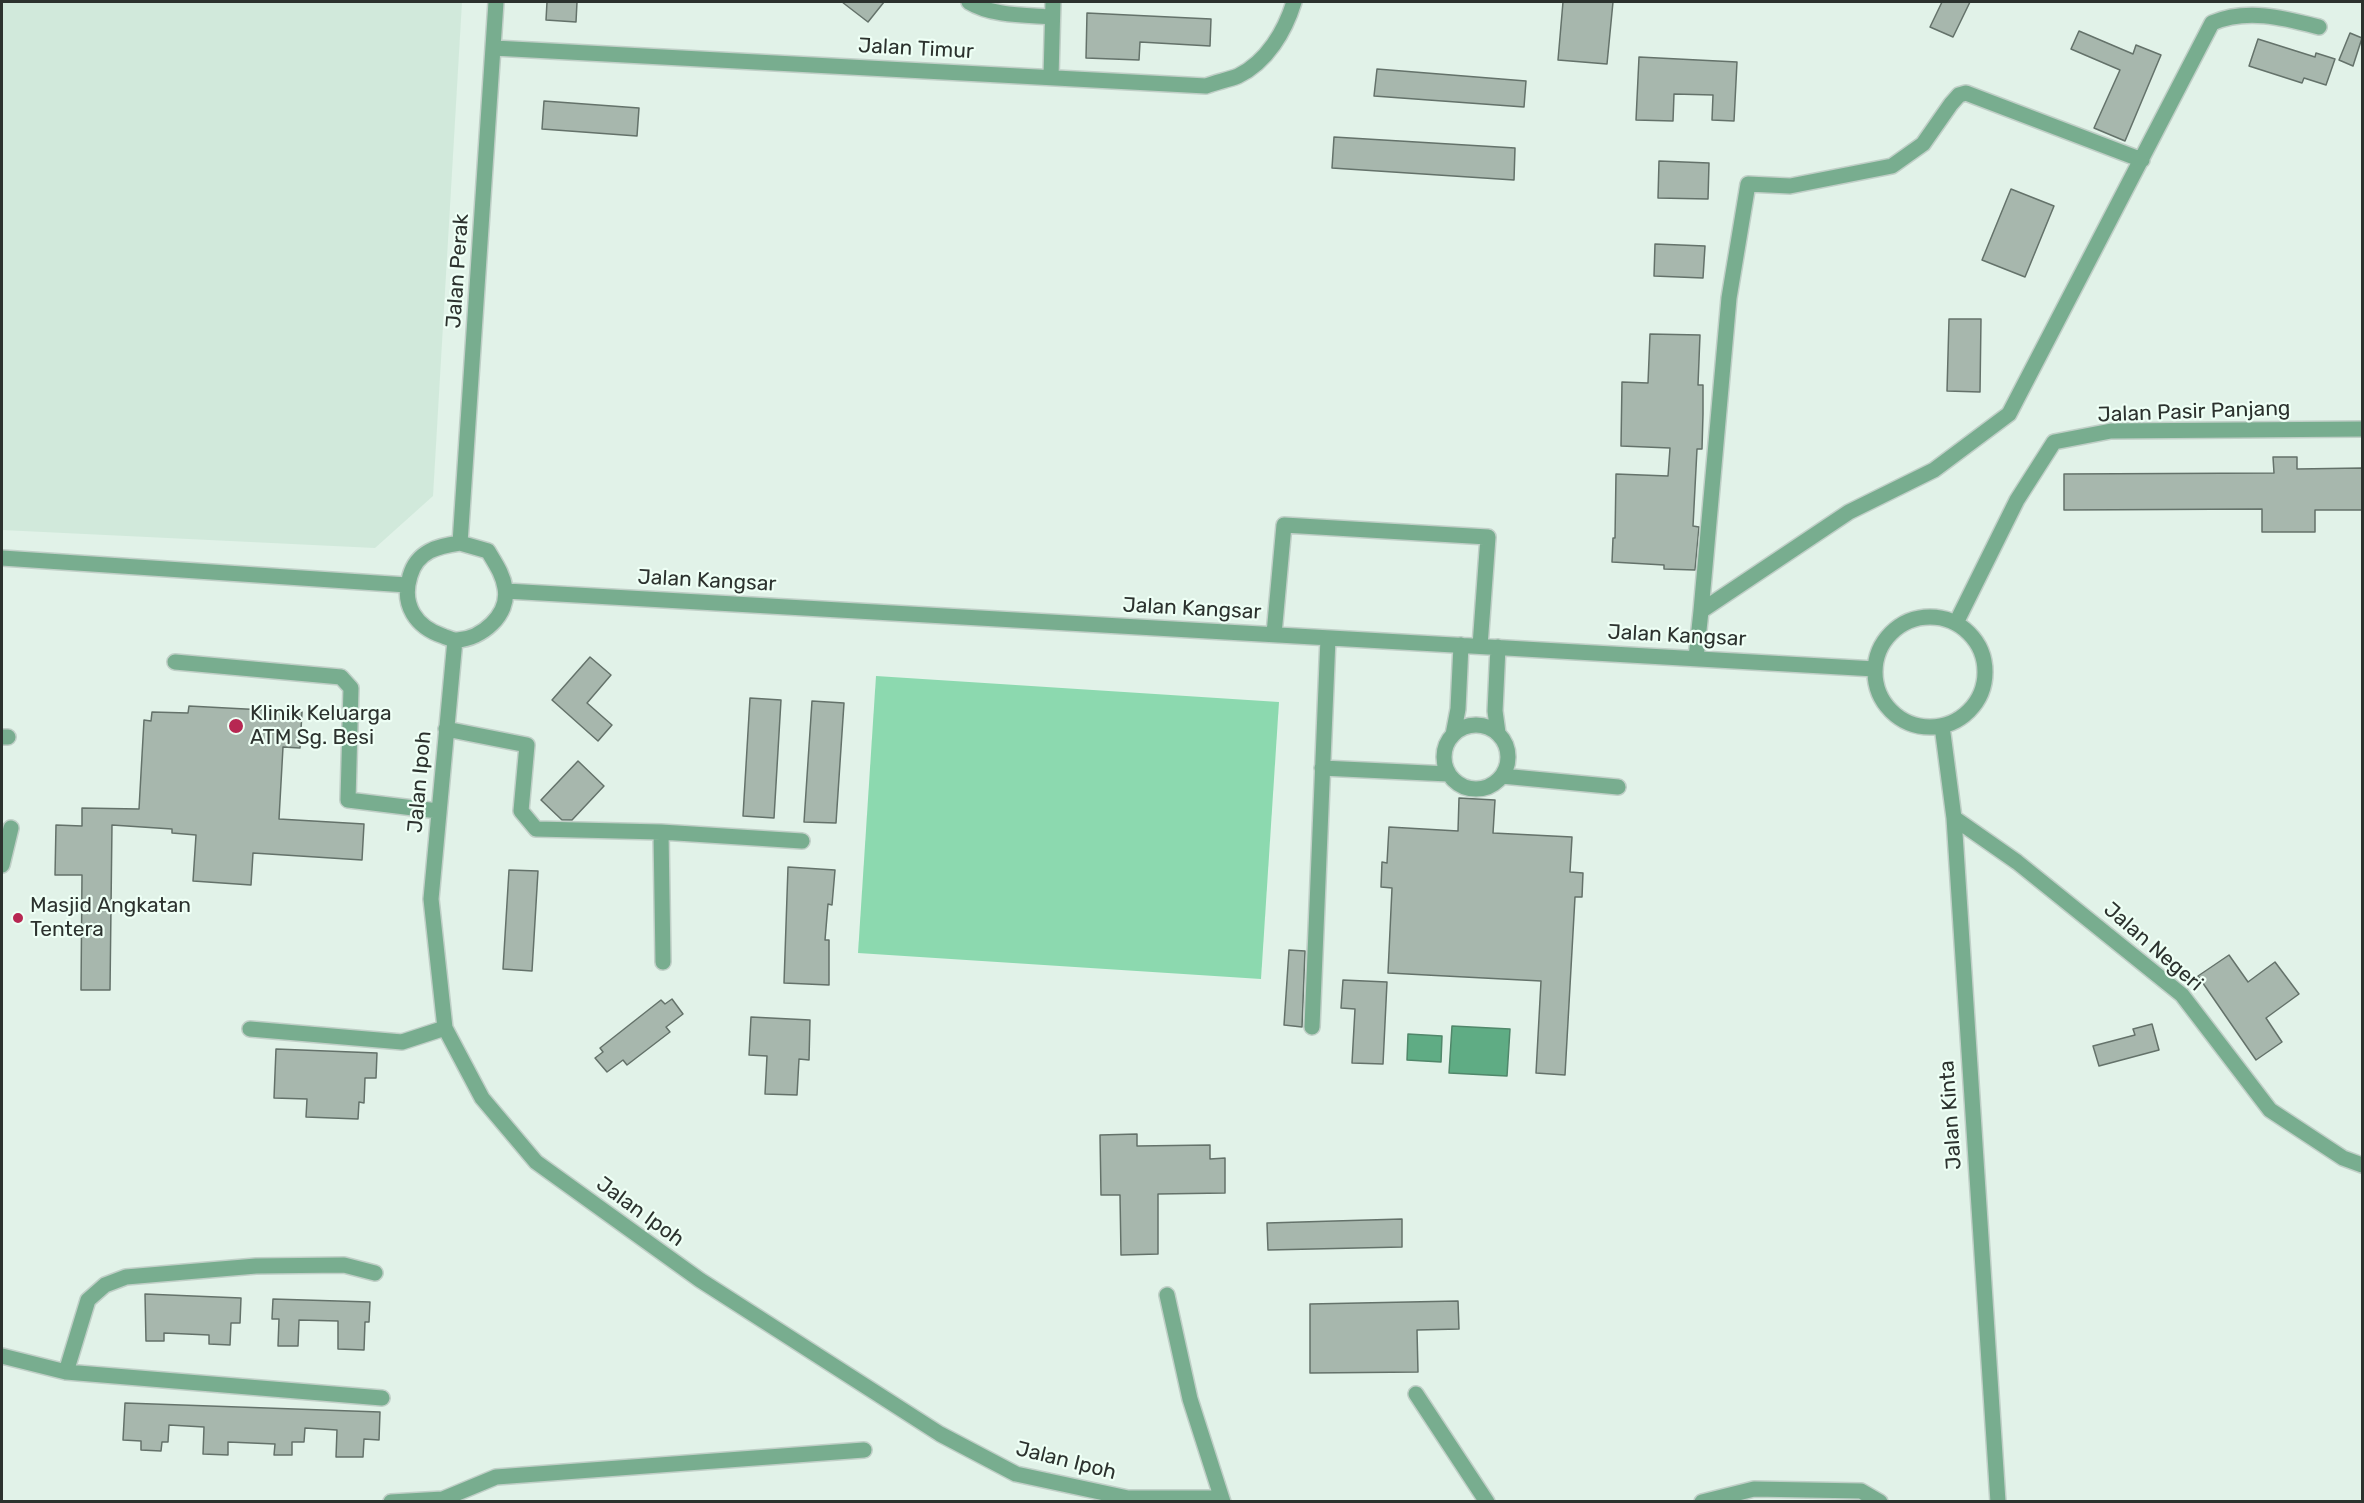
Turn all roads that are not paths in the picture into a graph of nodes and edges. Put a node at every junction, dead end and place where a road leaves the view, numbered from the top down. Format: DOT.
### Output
graph roads {
  1 [pos="496,2"];
  2 [pos="969,2"];
  3 [pos="1294,2"];
  4 [pos="1052,9"];
  5 [pos="2319,27"];
  6 [pos="494,48"];
  7 [pos="1051,77"];
  8 [pos="2142,160"];
  9 [pos="2362,429"];
  10 [pos="460,543"];
  11 [pos="2,558"];
  12 [pos="407,585"];
  13 [pos="506,591"];
  14 [pos="1701,611"];
  15 [pos="1956,623"];
  16 [pos="1274,634"];
  17 [pos="1328,638"];
  18 [pos="455,640"];
  19 [pos="1461,645"];
  20 [pos="1480,646"];
  21 [pos="1498,647"];
  22 [pos="1696,658"];
  23 [pos="175,662"];
  24 [pos="1875,669"];
  25 [pos="1942,726"];
  26 [pos="446,729"];
  27 [pos="1498,733"];
  28 [pos="1453,735"];
  29 [pos="1322,768"];
  30 [pos="1449,774"];
  31 [pos="1502,776"];
  32 [pos="1618,787"];
  33 [pos="438,811"];
  34 [pos="1954,818"];
  35 [pos="11,828"];
  36 [pos="662,832"];
  37 [pos="802,841"];
  38 [pos="2,865"];
  39 [pos="663,962"];
  40 [pos="1312,1027"];
  41 [pos="445,1028"];
  42 [pos="250,1029"];
  43 [pos="2362,1165"];
  44 [pos="375,1273"];
  45 [pos="1167,1295"];
  46 [pos="2,1356"];
  47 [pos="66,1372"];
  48 [pos="1416,1394"];
  49 [pos="382,1398"];
  50 [pos="864,1450"];
  51 [pos="1222,1500"];
  52 [pos="391,1502"];
  53 [pos="1487,1502"];
  54 [pos="1702,1502"];
  55 [pos="1880,1502"];
  56 [pos="1998,1502"];
  1 -- 6 [label="street, Jalan Perak"];
  2 -- 4 [label="street"];
  3 -- 7 [label="street, Jalan Timur"];
  4 -- 7 [label="street"];
  5 -- 8 [label="street"];
  6 -- 7 [label="street, Jalan Timur"];
  6 -- 10 [label="street, Jalan Perak"];
  8 -- 14 [label="street"];
  8 -- 14 [label="street"];
  9 -- 15 [label="street, Jalan Pasir Panjang"];
  10 -- 12 [label="street"];
  10 -- 13 [label="street"];
  11 -- 12 [label="street"];
  12 -- 18 [label="street"];
  13 -- 16 [label="street, Jalan Kangsar"];
  13 -- 18 [label="street"];
  14 -- 22 [label="street"];
  15 -- 24 [label="street"];
  15 -- 25 [label="street"];
  16 -- 17 [label="street, Jalan Kangsar"];
  16 -- 20 [label="street"];
  17 -- 19 [label="street, Jalan Kangsar"];
  17 -- 29 [label="street"];
  18 -- 26 [label="street, Jalan Ipoh"];
  19 -- 20 [label="street, Jalan Kangsar"];
  19 -- 28 [label="street"];
  20 -- 21 [label="street, Jalan Kangsar"];
  21 -- 22 [label="street, Jalan Kangsar"];
  21 -- 27 [label="street"];
  22 -- 24 [label="street, Jalan Kangsar"];
  23 -- 33 [label="street"];
  24 -- 25 [label="street"];
  25 -- 34 [label="street, Jalan Kinta"];
  26 -- 33 [label="street, Jalan Ipoh"];
  26 -- 36 [label="street"];
  27 -- 28 [label="street"];
  27 -- 31 [label="street"];
  28 -- 30 [label="street"];
  29 -- 30 [label="street"];
  29 -- 40 [label="street"];
  30 -- 31 [label="street"];
  31 -- 32 [label="street"];
  33 -- 41 [label="street, Jalan Ipoh"];
  34 -- 43 [label="street, Jalan Negeri"];
  34 -- 56 [label="street, Jalan Kinta"];
  35 -- 38 [label="street"];
  36 -- 37 [label="street"];
  36 -- 39 [label="street"];
  41 -- 42 [label="street"];
  41 -- 51 [label="street, Jalan Ipoh"];
  44 -- 47 [label="street"];
  45 -- 51 [label="street"];
  46 -- 47 [label="street"];
  47 -- 49 [label="street"];
  48 -- 53 [label="street"];
  50 -- 52 [label="street"];
  54 -- 55 [label="street"];
}
